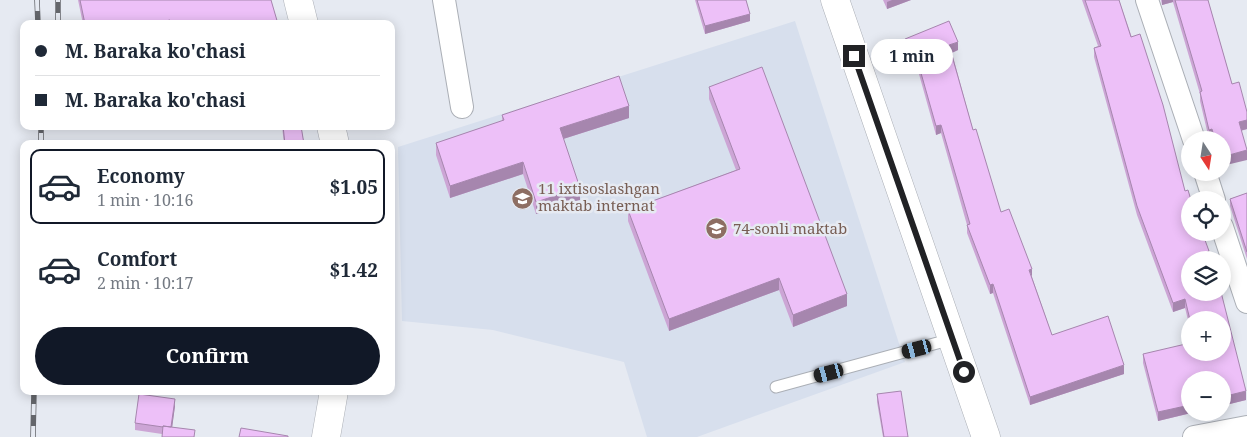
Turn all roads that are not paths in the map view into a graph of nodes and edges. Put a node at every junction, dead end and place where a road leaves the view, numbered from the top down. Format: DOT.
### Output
graph roads {
  1 [pos="298,0"];
  2 [pos="444,0"];
  3 [pos="834,0"];
  4 [pos="1147,0"];
  5 [pos="303,20"];
  6 [pos="462,107"];
  7 [pos="1191,131"];
  8 [pos="1227,241"];
  9 [pos="1247,302"];
  10 [pos="952,339"];
  11 [pos="776,387"];
  12 [pos="333,395"];
  13 [pos="1247,427"];
  14 [pos="326,437"];
  15 [pos="986,437"];
  16 [pos="1194,437"];
  1 -- 5 [label="street"];
  2 -- 6 [label="street"];
  3 -- 10 [label="street"];
  4 -- 7 [label="street"];
  8 -- 9 [label="street"];
  10 -- 11 [label="lane"];
  10 -- 15 [label="street"];
  12 -- 14 [label="street"];
  13 -- 16 [label="street"];
}
